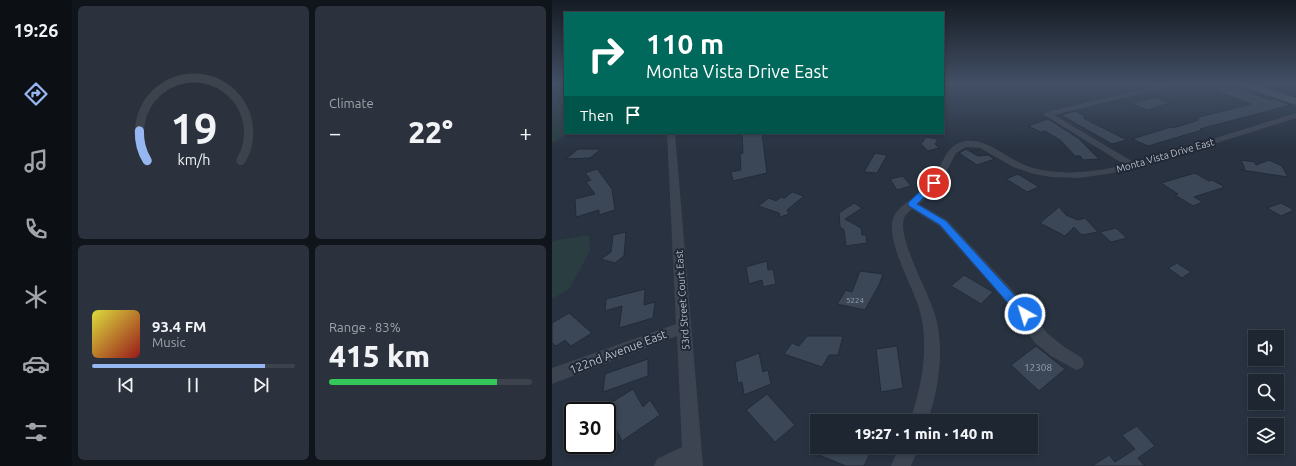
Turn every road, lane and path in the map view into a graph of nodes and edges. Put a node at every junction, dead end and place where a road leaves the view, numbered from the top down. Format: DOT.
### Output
graph roads {
  1 [pos="1082,106"];
  2 [pos="1296,115"];
  3 [pos="671,134"];
  4 [pos="1134,166"];
  5 [pos="912,204"];
  6 [pos="684,327"];
  7 [pos="1076,363"];
  8 [pos="552,376"];
  9 [pos="921,414"];
  10 [pos="906,454"];
  11 [pos="692,459"];
  12 [pos="664,466"];
  13 [pos="901,466"];
  1 -- 4 [label="street"];
  2 -- 4 [label="street, Monta Vista Drive East"];
  3 -- 6 [label="street, 53rd Street Court East"];
  4 -- 5 [label="street, Monta Vista Drive East"];
  5 -- 7 [label="street"];
  5 -- 9 [label="street, Monta Vista Drive East"];
  6 -- 8 [label="street, 122nd Avenue East"];
  6 -- 11 [label="street, 53rd Street Court East"];
  10 -- 13 [label="street"];
  11 -- 12 [label="street"];
}
